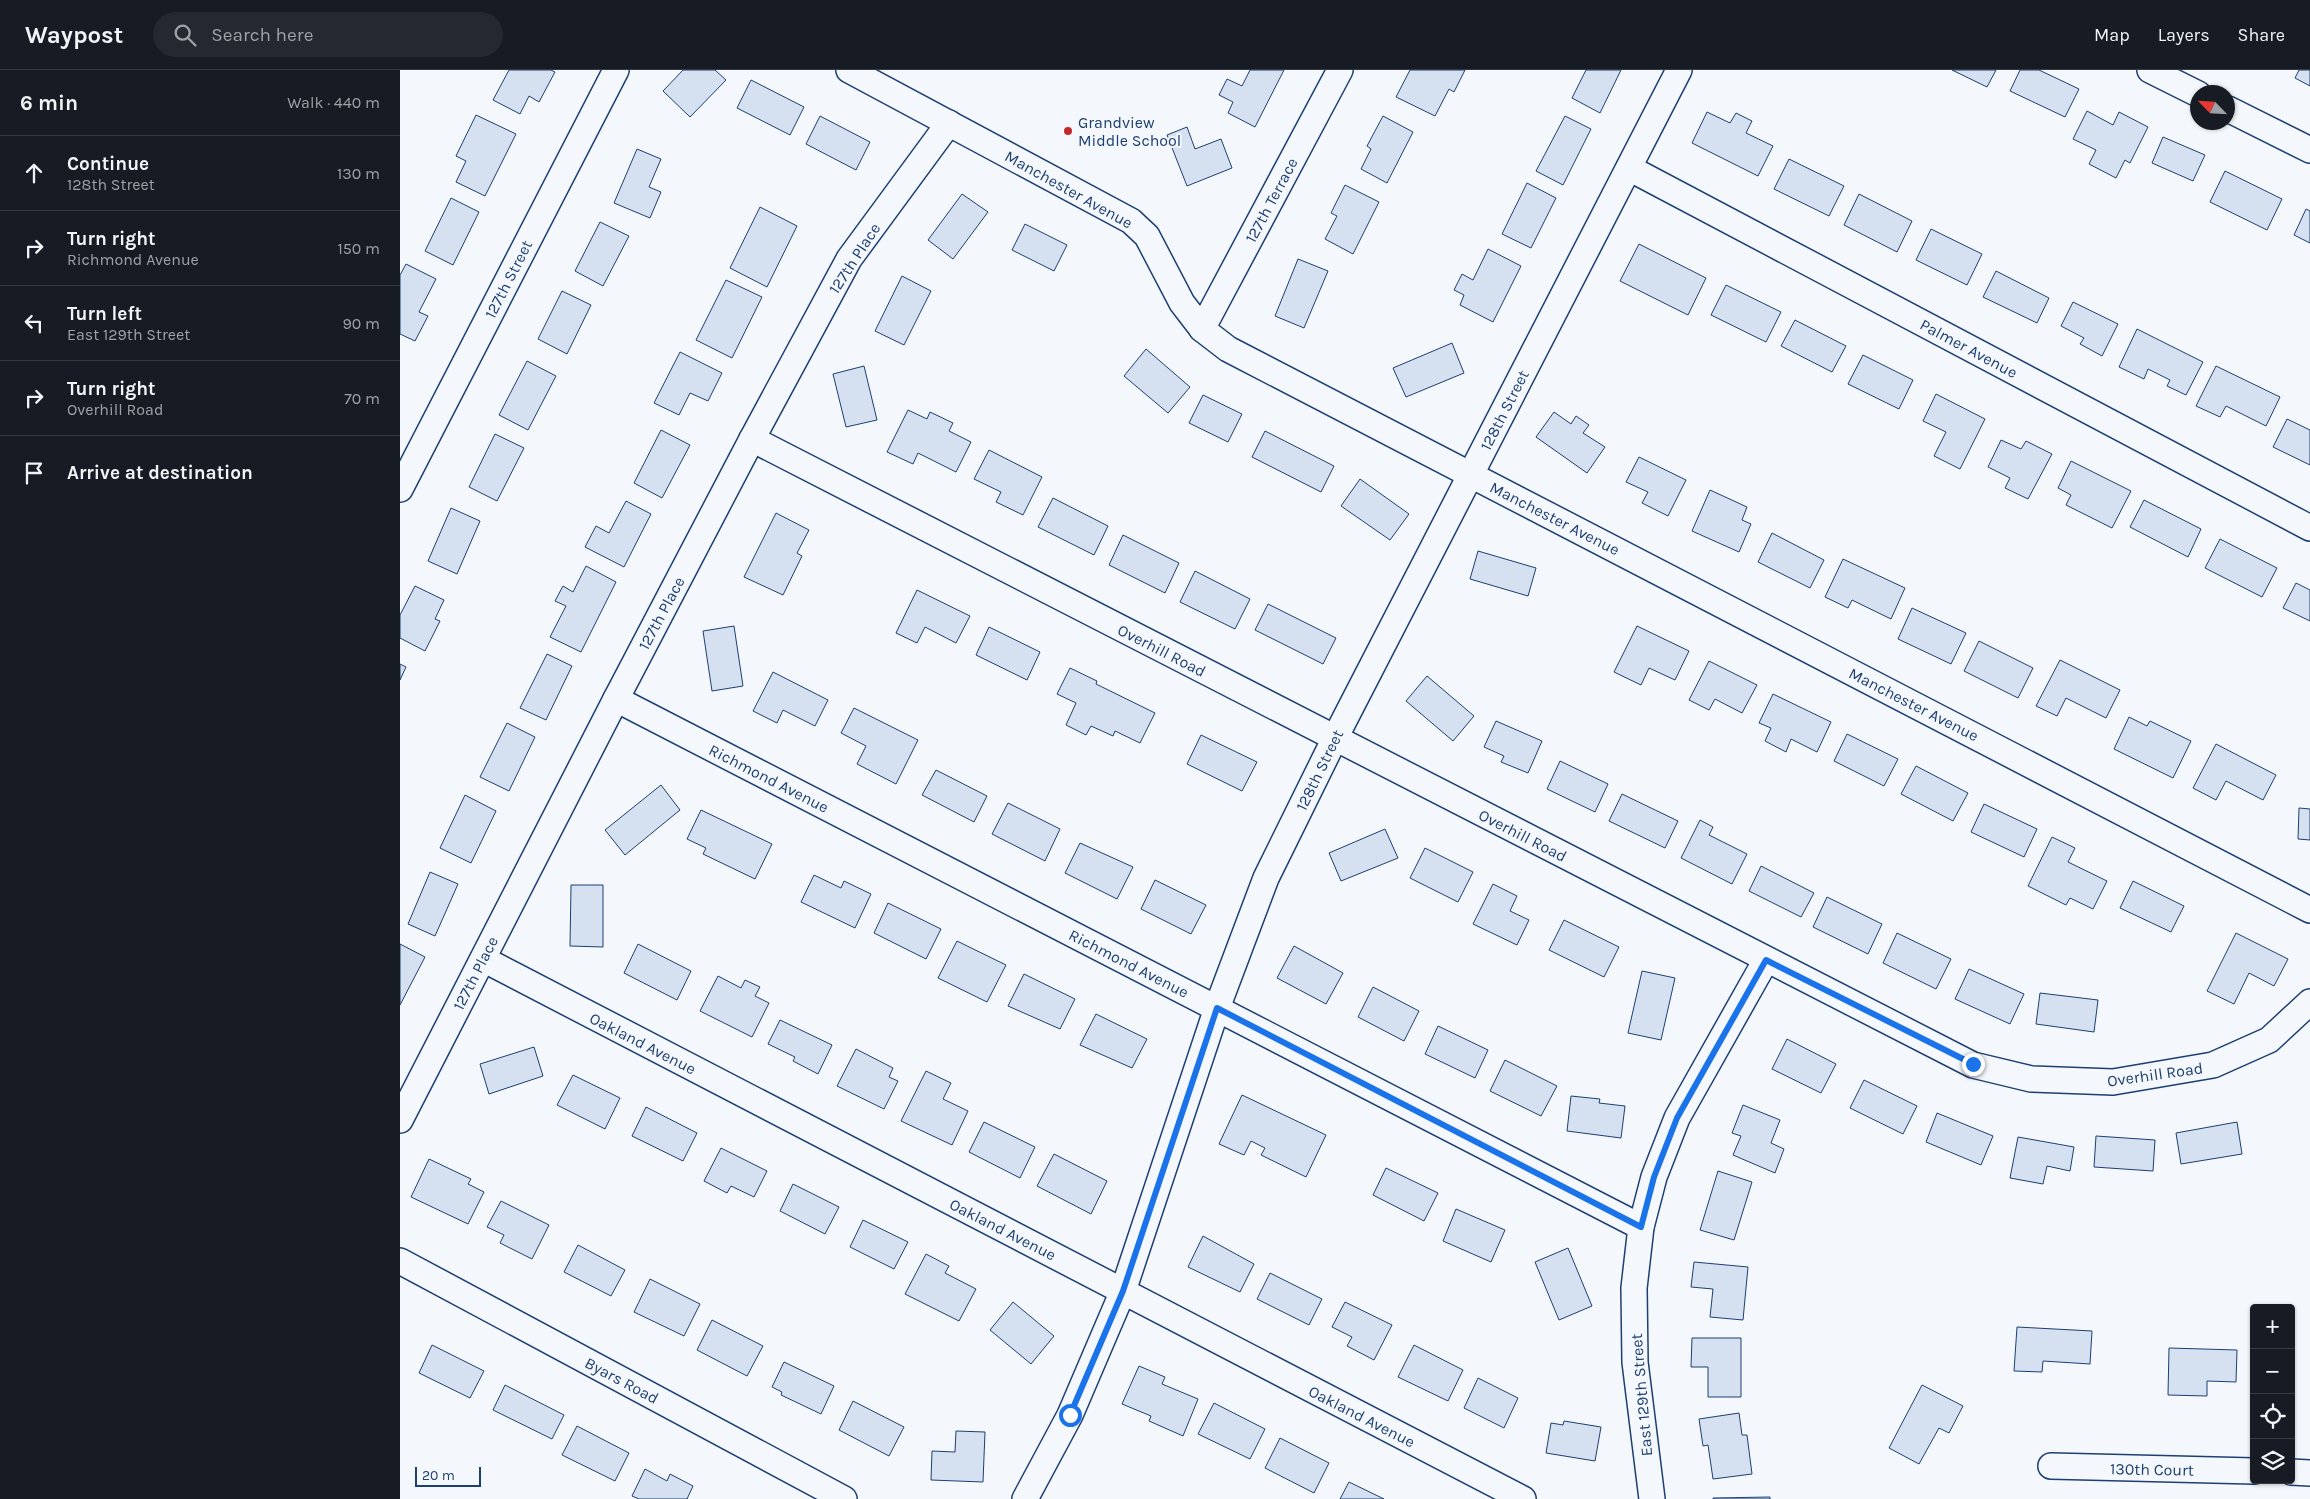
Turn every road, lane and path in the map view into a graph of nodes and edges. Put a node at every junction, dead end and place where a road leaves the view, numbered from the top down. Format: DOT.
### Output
graph roads {
  1 [pos="616,70"];
  2 [pos="849,70"];
  3 [pos="1340,70"];
  4 [pos="1679,70"];
  5 [pos="2150,70"];
  6 [pos="2190,90"];
  7 [pos="2235,112"];
  8 [pos="950,123"];
  9 [pos="2310,150"];
  10 [pos="1629,168"];
  11 [pos="1202,329"];
  12 [pos="752,439"];
  13 [pos="1470,474"];
  14 [pos="400,489"];
  15 [pos="2310,528"];
  16 [pos="616,699"];
  17 [pos="1334,738"];
  18 [pos="2310,910"];
  19 [pos="483,959"];
  20 [pos="1766,960"];
  21 [pos="2310,1002"];
  22 [pos="1217,1008"];
  23 [pos="400,1120"];
  24 [pos="1641,1227"];
  25 [pos="400,1261"];
  26 [pos="1123,1291"];
  27 [pos="2051,1466"];
  28 [pos="2250,1471"];
  29 [pos="2295,1472"];
  30 [pos="2310,1473"];
  31 [pos="844,1499"];
  32 [pos="1025,1499"];
  33 [pos="1523,1499"];
  34 [pos="1652,1499"];
  1 -- 14 [label="street, 127th Street"];
  2 -- 8 [label="street, Manchester Avenue"];
  3 -- 11 [label="street, 127th Terrace"];
  4 -- 10 [label="street, 128th Street"];
  5 -- 6 [label="street"];
  7 -- 9 [label="street"];
  8 -- 11 [label="street, Manchester Avenue"];
  8 -- 12 [label="street, 127th Place"];
  10 -- 13 [label="street, 128th Street"];
  10 -- 15 [label="street, Palmer Avenue"];
  11 -- 13 [label="street, Manchester Avenue"];
  12 -- 16 [label="street, 127th Place"];
  12 -- 17 [label="street, Overhill Road"];
  13 -- 17 [label="street, 128th Street"];
  13 -- 18 [label="street, Manchester Avenue"];
  16 -- 19 [label="street, 127th Place"];
  16 -- 22 [label="street, Richmond Avenue"];
  17 -- 20 [label="street, Overhill Road"];
  17 -- 22 [label="street, 128th Street"];
  19 -- 23 [label="street, 127th Place"];
  19 -- 26 [label="street, Oakland Avenue"];
  20 -- 21 [label="street, Overhill Road"];
  20 -- 24 [label="street, East 129th Street"];
  22 -- 24 [label="street, Richmond Avenue"];
  22 -- 26 [label="street, 128th Street"];
  24 -- 34 [label="street, East 129th Street"];
  25 -- 31 [label="street, Byars Road"];
  26 -- 32 [label="street, 128th Street"];
  26 -- 33 [label="street, Oakland Avenue"];
  27 -- 28 [label="street, 130th Court"];
  29 -- 30 [label="street"];
}
